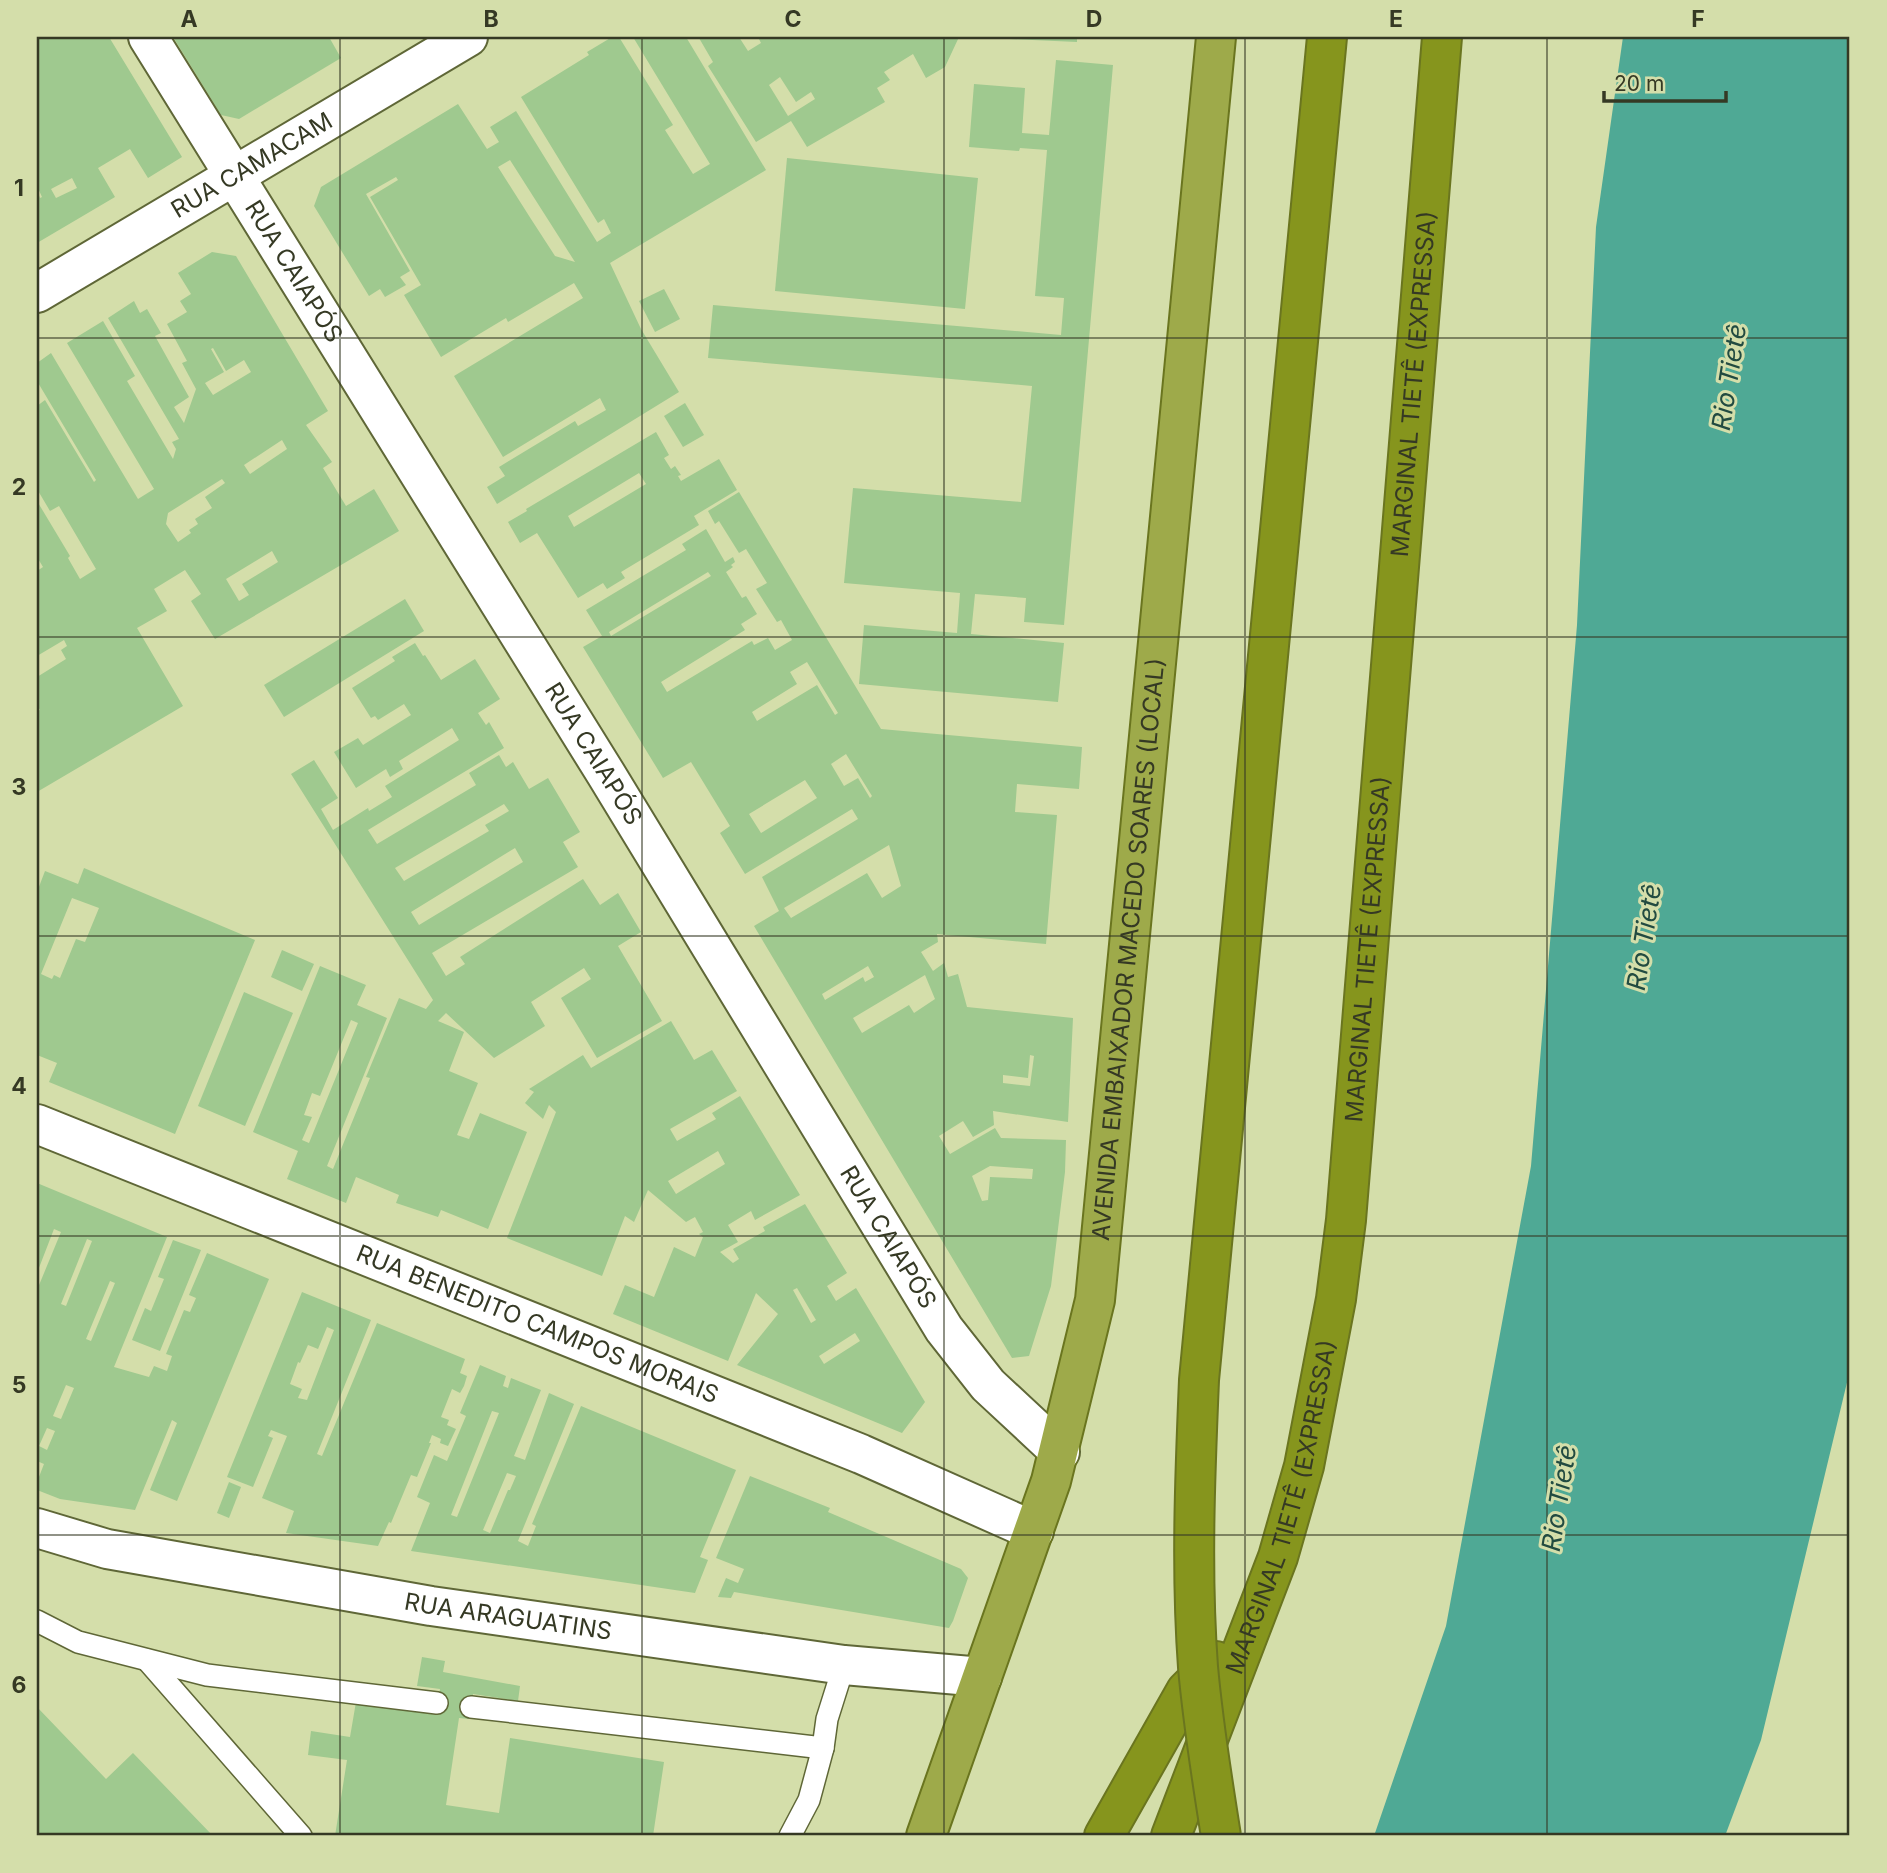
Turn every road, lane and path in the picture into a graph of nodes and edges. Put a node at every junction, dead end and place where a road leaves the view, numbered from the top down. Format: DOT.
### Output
graph roads {
  1 [pos="148,37"];
  2 [pos="468,37"];
  3 [pos="1216,37"];
  4 [pos="1327,37"];
  5 [pos="1442,37"];
  6 [pos="233,176"];
  7 [pos="37,293"];
  8 [pos="37,1124"];
  9 [pos="1060,1451"];
  10 [pos="37,1528"];
  11 [pos="1034,1531"];
  12 [pos="37,1621"];
  13 [pos="1250,1628"];
  14 [pos="147,1660"];
  15 [pos="844,1665"];
  16 [pos="982,1677"];
  17 [pos="437,1703"];
  18 [pos="471,1707"];
  19 [pos="823,1748"];
  20 [pos="301,1836"];
  21 [pos="790,1836"];
  22 [pos="926,1836"];
  23 [pos="1104,1836"];
  24 [pos="1171,1836"];
  25 [pos="1221,1836"];
  1 -- 6 [label="street, RUA CAIAPÓS"];
  2 -- 6 [label="street, RUA CAMACAM"];
  3 -- 9 [label="highway, AVENIDA EMBAIXADOR MACEDO SOARES (LOCAL)"];
  4 -- 25 [label="highway, bridge"];
  5 -- 13 [label="highway, MARGINAL TIETÊ (EXPRESSA)"];
  6 -- 7 [label="street, RUA CAMACAM"];
  6 -- 9 [label="street, RUA CAIAPÓS"];
  8 -- 11 [label="street, RUA BENEDITO CAMPOS MORAIS"];
  9 -- 11 [label="highway, AVENIDA EMBAIXADOR MACEDO SOARES (LOCAL)"];
  10 -- 15 [label="street, RUA ARAGUATINS"];
  11 -- 16 [label="highway, AVENIDA EMBAIXADOR MACEDO SOARES (LOCAL)"];
  12 -- 14 [label="lane"];
  13 -- 23 [label="highway"];
  13 -- 24 [label="highway, MARGINAL TIETÊ (EXPRESSA)"];
  14 -- 17 [label="lane"];
  14 -- 20 [label="lane"];
  15 -- 16 [label="street, RUA ARAGUATINS"];
  15 -- 19 [label="lane"];
  16 -- 22 [label="highway, AVENIDA EMBAIXADOR MACEDO SOARES (LOCAL)"];
  18 -- 19 [label="lane"];
  19 -- 21 [label="lane"];
}
